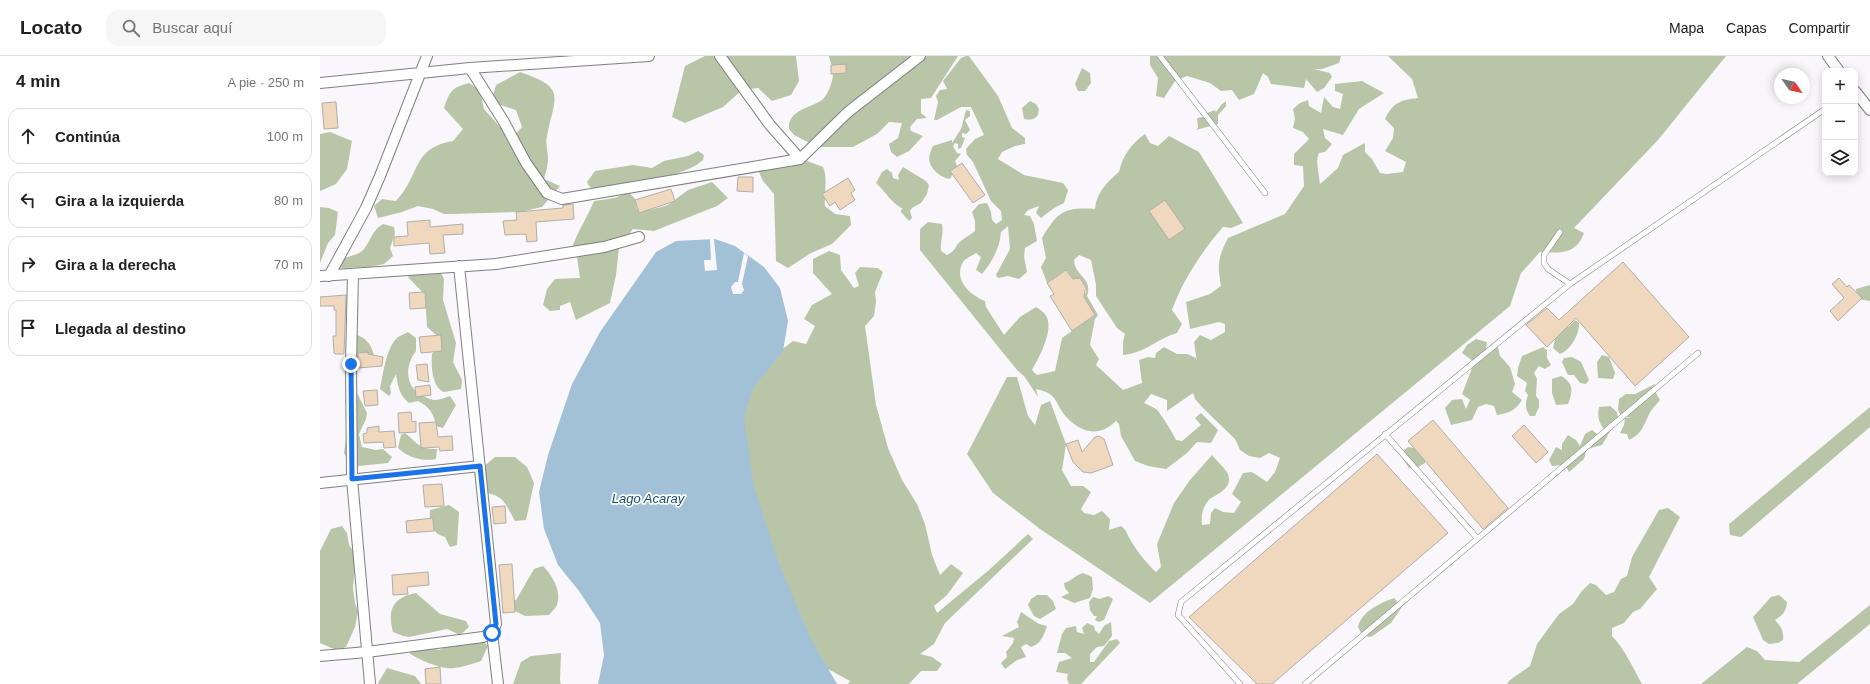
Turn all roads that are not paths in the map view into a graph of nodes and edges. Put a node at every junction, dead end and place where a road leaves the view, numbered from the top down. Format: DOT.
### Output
graph roads {
  1 [pos="427,56"];
  2 [pos="649,56"];
  3 [pos="720,56"];
  4 [pos="920,56"];
  5 [pos="1160,56"];
  6 [pos="1828,56"];
  7 [pos="608,58"];
  8 [pos="470,68"];
  9 [pos="1837,68"];
  10 [pos="422,73"];
  11 [pos="320,83"];
  12 [pos="1858,95"];
  13 [pos="1870,110"];
  14 [pos="1822,112"];
  15 [pos="800,159"];
  16 [pos="1265,193"];
  17 [pos="1560,232"];
  18 [pos="639,237"];
  19 [pos="459,266"];
  20 [pos="353,274"];
  21 [pos="324,276"];
  22 [pos="1570,284"];
  23 [pos="1698,353"];
  24 [pos="1385,434"];
  25 [pos="480,466"];
  26 [pos="352,479"];
  27 [pos="320,483"];
  28 [pos="1477,538"];
  29 [pos="492,633"];
  30 [pos="367,652"];
  31 [pos="320,656"];
  32 [pos="370,684"];
  33 [pos="498,684"];
  34 [pos="1240,684"];
  35 [pos="1305,684"];
  1 -- 10 [label="street"];
  2 -- 7 [label="street"];
  3 -- 15 [label="street"];
  4 -- 15 [label="street"];
  5 -- 16 [label="lane"];
  6 -- 9 [label="street"];
  7 -- 8 [label="street"];
  8 -- 10 [label="street"];
  8 -- 15 [label="street"];
  10 -- 11 [label="street"];
  10 -- 21 [label="street"];
  12 -- 13 [label="street"];
  14 -- 22 [label="lane"];
  17 -- 22 [label="lane"];
  18 -- 19 [label="street"];
  19 -- 20 [label="street"];
  19 -- 25 [label="street"];
  20 -- 21 [label="street"];
  20 -- 26 [label="street"];
  22 -- 24 [label="lane"];
  23 -- 28 [label="lane"];
  24 -- 28 [label="lane"];
  24 -- 34 [label="lane"];
  25 -- 26 [label="street"];
  25 -- 29 [label="street"];
  26 -- 27 [label="street"];
  26 -- 30 [label="street"];
  28 -- 35 [label="lane"];
  29 -- 30 [label="street"];
  29 -- 33 [label="street"];
  30 -- 31 [label="street"];
  30 -- 32 [label="street"];
}
